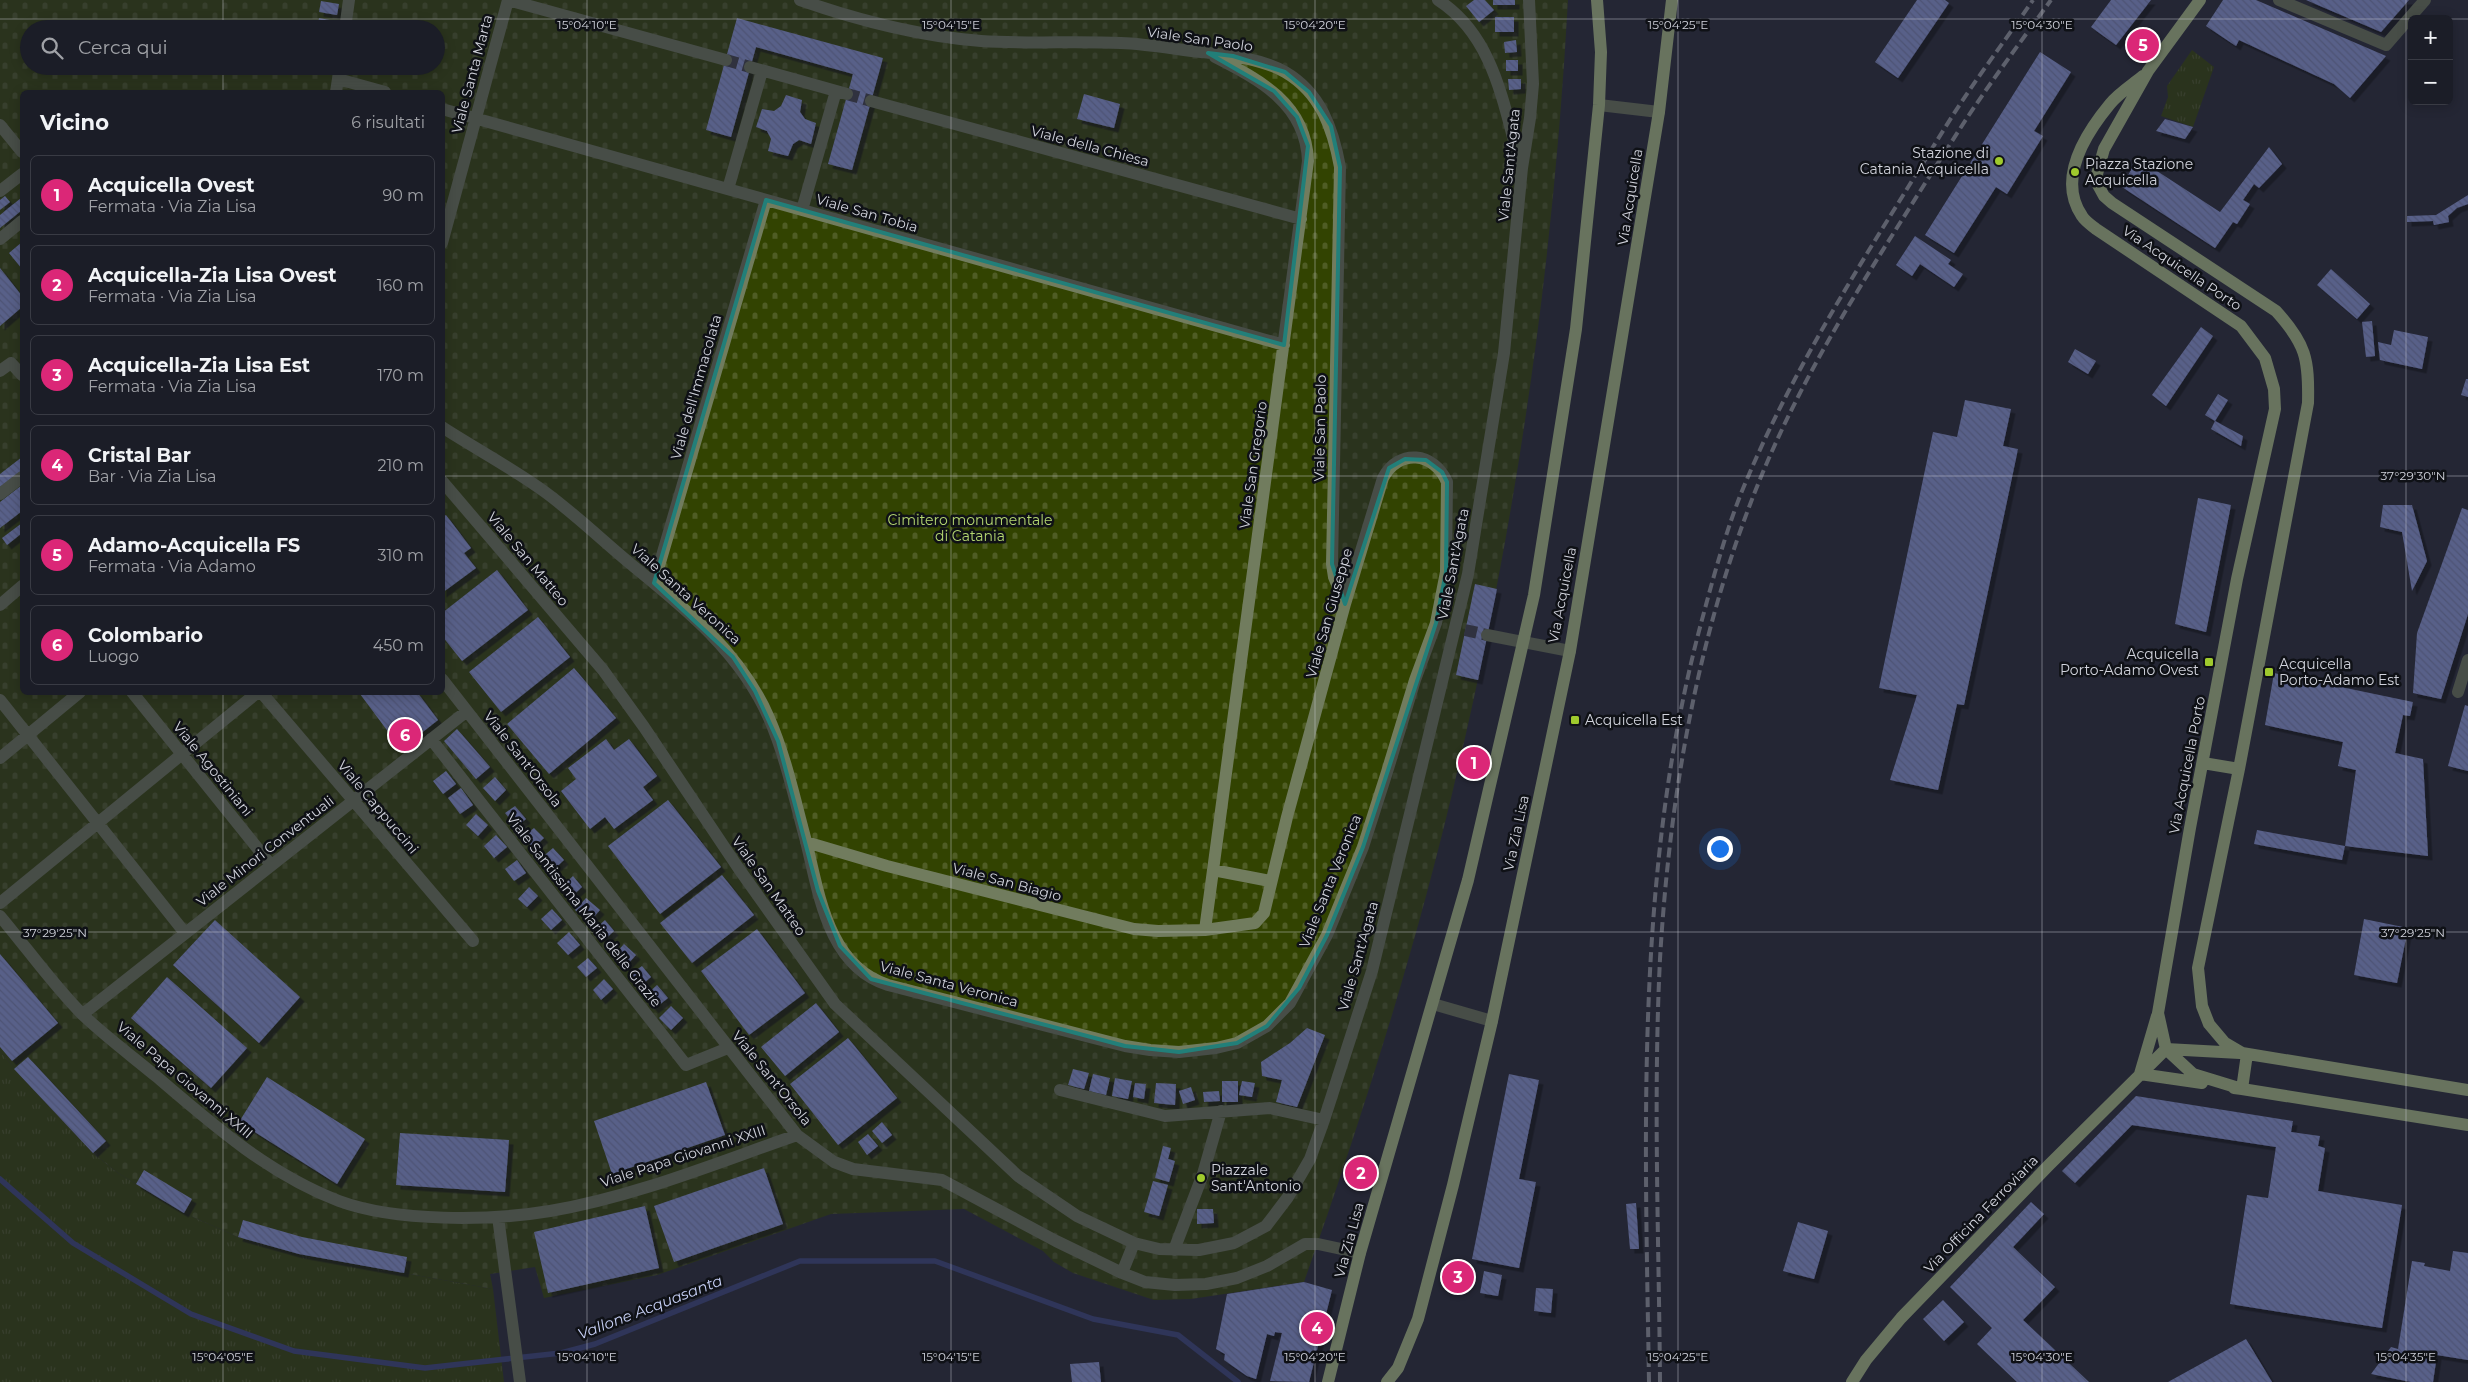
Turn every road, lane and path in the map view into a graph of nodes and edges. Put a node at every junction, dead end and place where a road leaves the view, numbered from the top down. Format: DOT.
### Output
graph roads {
  1 [pos="349,0"];
  2 [pos="508,0"];
  3 [pos="800,0"];
  4 [pos="1438,0"];
  5 [pos="1529,0"];
  6 [pos="1597,0"];
  7 [pos="1672,0"];
  8 [pos="2200,0"];
  9 [pos="2279,0"];
  10 [pos="2425,0"];
  11 [pos="547,5"];
  12 [pos="346,20"];
  13 [pos="1208,53"];
  14 [pos="726,60"];
  15 [pos="2148,71"];
  16 [pos="339,75"];
  17 [pos="344,75"];
  18 [pos="336,90"];
  19 [pos="380,90"];
  20 [pos="871,101"];
  21 [pos="1599,105"];
  22 [pos="445,110"];
  23 [pos="1659,112"];
  24 [pos="476,118"];
  25 [pos="0,125"];
  26 [pos="20,150"];
  27 [pos="1522,168"];
  28 [pos="20,176"];
  29 [pos="728,189"];
  30 [pos="0,191"];
  31 [pos="766,200"];
  32 [pos="802,210"];
  33 [pos="1301,220"];
  34 [pos="20,223"];
  35 [pos="445,233"];
  36 [pos="0,239"];
  37 [pos="1284,345"];
  38 [pos="0,371"];
  39 [pos="20,373"];
  40 [pos="445,429"];
  41 [pos="20,479"];
  42 [pos="445,485"];
  43 [pos="0,494"];
  44 [pos="654,583"];
  45 [pos="20,588"];
  46 [pos="0,604"];
  47 [pos="1345,604"];
  48 [pos="1436,624"];
  49 [pos="1460,629"];
  50 [pos="1487,635"];
  51 [pos="1523,642"];
  52 [pos="1570,651"];
  53 [pos="2468,660"];
  54 [pos="445,683"];
  55 [pos="2458,692"];
  56 [pos="76,695"];
  57 [pos="134,695"];
  58 [pos="256,695"];
  59 [pos="263,695"];
  60 [pos="0,700"];
  61 [pos="466,711"];
  62 [pos="28,735"];
  63 [pos="431,739"];
  64 [pos="182,755"];
  65 [pos="0,758"];
  66 [pos="2202,762"];
  67 [pos="2239,769"];
  68 [pos="353,801"];
  69 [pos="98,823"];
  70 [pos="806,842"];
  71 [pos="271,865"];
  72 [pos="1213,870"];
  73 [pos="1270,881"];
  74 [pos="0,903"];
  75 [pos="0,916"];
  76 [pos="1205,930"];
  77 [pos="186,933"];
  78 [pos="473,941"];
  79 [pos="1433,1004"];
  80 [pos="2158,1013"];
  81 [pos="83,1014"];
  82 [pos="1492,1021"];
  83 [pos="728,1048"];
  84 [pos="2166,1050"];
  85 [pos="2244,1054"];
  86 [pos="2140,1074"];
  87 [pos="2242,1089"];
  88 [pos="1060,1090"];
  89 [pos="2468,1090"];
  90 [pos="1221,1111"];
  91 [pos="1324,1120"];
  92 [pos="2468,1125"];
  93 [pos="796,1135"];
  94 [pos="498,1217"];
  95 [pos="1134,1243"];
  96 [pos="1174,1250"];
  97 [pos="1360,1253"];
  98 [pos="1122,1273"];
  99 [pos="1333,1378"];
  100 [pos="520,1382"];
  101 [pos="1388,1382"];
  102 [pos="1852,1382"];
  1 -- 12 [label="street"];
  2 -- 11 [label="street"];
  2 -- 24 [label="street, Viale Santa Marta"];
  3 -- 13 [label="street, Viale San Paolo"];
  4 -- 27 [label="street"];
  5 -- 27 [label="street, Viale Sant'Agata"];
  6 -- 21 [label="main road, Via Acquicella"];
  7 -- 23 [label="main road, Via Acquicella"];
  8 -- 15 [label="main road"];
  9 -- 10 [label="street"];
  11 -- 14 [label="street"];
  13 -- 33 [label="street, Viale San Gregorio"];
  13 -- 47 [label="street, Viale San Paolo"];
  15 -- 66 [label="main road, Via Acquicella Porto"];
  15 -- 67 [label="main road, Via Acquicella Porto"];
  16 -- 18 [label="street"];
  17 -- 19 [label="street"];
  20 -- 33 [label="street, Viale della Chiesa"];
  21 -- 23 [label="street"];
  21 -- 51 [label="main road, Via Acquicella"];
  22 -- 24 [label="street, Viale San Tobia"];
  23 -- 52 [label="main road, Via Acquicella"];
  24 -- 29 [label="street, Viale San Tobia"];
  24 -- 35 [label="street, Viale Santa Marta"];
  25 -- 26 [label="street"];
  27 -- 49 [label="street, Viale Sant'Agata"];
  28 -- 30 [label="street"];
  29 -- 31 [label="street, Viale San Tobia"];
  29 -- 32 [label="street"];
  31 -- 32 [label="street, Viale San Tobia"];
  31 -- 44 [label="street, Viale dell'Immacolata"];
  32 -- 37 [label="street, Viale San Tobia"];
  33 -- 37 [label="street, Viale San Gregorio"];
  34 -- 36 [label="street"];
  37 -- 72 [label="street, Viale San Gregorio"];
  38 -- 39 [label="street"];
  40 -- 44 [label="street, Viale Santa Veronica"];
  41 -- 43 [label="street"];
  42 -- 95 [label="street, Viale San Matteo"];
  44 -- 70 [label="street, Viale Santa Veronica"];
  45 -- 46 [label="street"];
  47 -- 48 [label="street, Viale San Giuseppe"];
  47 -- 73 [label="street, Viale San Giuseppe"];
  48 -- 49 [label="street"];
  48 -- 70 [label="street, Viale Santa Veronica"];
  49 -- 91 [label="street, Viale Sant'Agata"];
  50 -- 51 [label="street"];
  51 -- 52 [label="street, Via Acquicella"];
  51 -- 79 [label="main road, Via Zia Lisa"];
  52 -- 82 [label="main road, Via Zia Lisa"];
  53 -- 55 [label="street"];
  54 -- 61 [label="street, Viale Sant'Orsola"];
  56 -- 62 [label="street"];
  57 -- 64 [label="street, Viale Agostiniani"];
  58 -- 64 [label="street"];
  59 -- 68 [label="street, Viale Cappuccini"];
  60 -- 62 [label="street"];
  61 -- 63 [label="street, Viale Minori Conventuali"];
  61 -- 83 [label="street, Viale Sant'Orsola"];
  62 -- 65 [label="street"];
  62 -- 69 [label="street"];
  63 -- 68 [label="street, Viale Minori Conventuali"];
  63 -- 83 [label="street, Viale Santissima Maria delle Grazie"];
  64 -- 69 [label="street"];
  64 -- 71 [label="street, Viale Agostiniani"];
  66 -- 67 [label="main road"];
  66 -- 80 [label="main road, Via Acquicella Porto"];
  67 -- 85 [label="main road, Via Acquicella Porto"];
  68 -- 71 [label="street, Viale Minori Conventuali"];
  68 -- 78 [label="street, Viale Cappuccini"];
  69 -- 74 [label="street"];
  69 -- 77 [label="street"];
  70 -- 76 [label="street, Viale San Biagio"];
  71 -- 77 [label="street, Viale Minori Conventuali"];
  72 -- 73 [label="street"];
  72 -- 76 [label="street, Viale San Gregorio"];
  73 -- 76 [label="street, Viale San Giuseppe"];
  75 -- 81 [label="street, Viale Papa Giovanni XXIII"];
  77 -- 81 [label="street, Viale Minori Conventuali"];
  79 -- 82 [label="street"];
  79 -- 97 [label="main road, Via Zia Lisa"];
  80 -- 84 [label="main road, Via Acquicella Porto"];
  80 -- 86 [label="main road"];
  81 -- 94 [label="street, Viale Papa Giovanni XXIII"];
  82 -- 101 [label="main road, Via Zia Lisa"];
  83 -- 93 [label="street, Viale Sant'Orsola"];
  84 -- 85 [label="main road"];
  84 -- 86 [label="main road, Via Officina Ferroviaria"];
  84 -- 87 [label="main road"];
  85 -- 87 [label="main road"];
  85 -- 89 [label="main road, Via Acquicella Porto"];
  86 -- 87 [label="main road"];
  86 -- 102 [label="main road, Via Officina Ferroviaria"];
  87 -- 92 [label="main road"];
  88 -- 90 [label="street"];
  90 -- 91 [label="street"];
  90 -- 96 [label="street"];
  91 -- 96 [label="street, Viale Sant'Agata"];
  93 -- 94 [label="street, Viale Papa Giovanni XXIII"];
  93 -- 98 [label="street, Viale Sant'Orsola"];
  94 -- 100 [label="street"];
  95 -- 96 [label="street, Viale San Matteo"];
  95 -- 98 [label="street"];
  97 -- 98 [label="street, Viale Sant'Orsola"];
  97 -- 99 [label="main road, Via Zia Lisa"];
}
